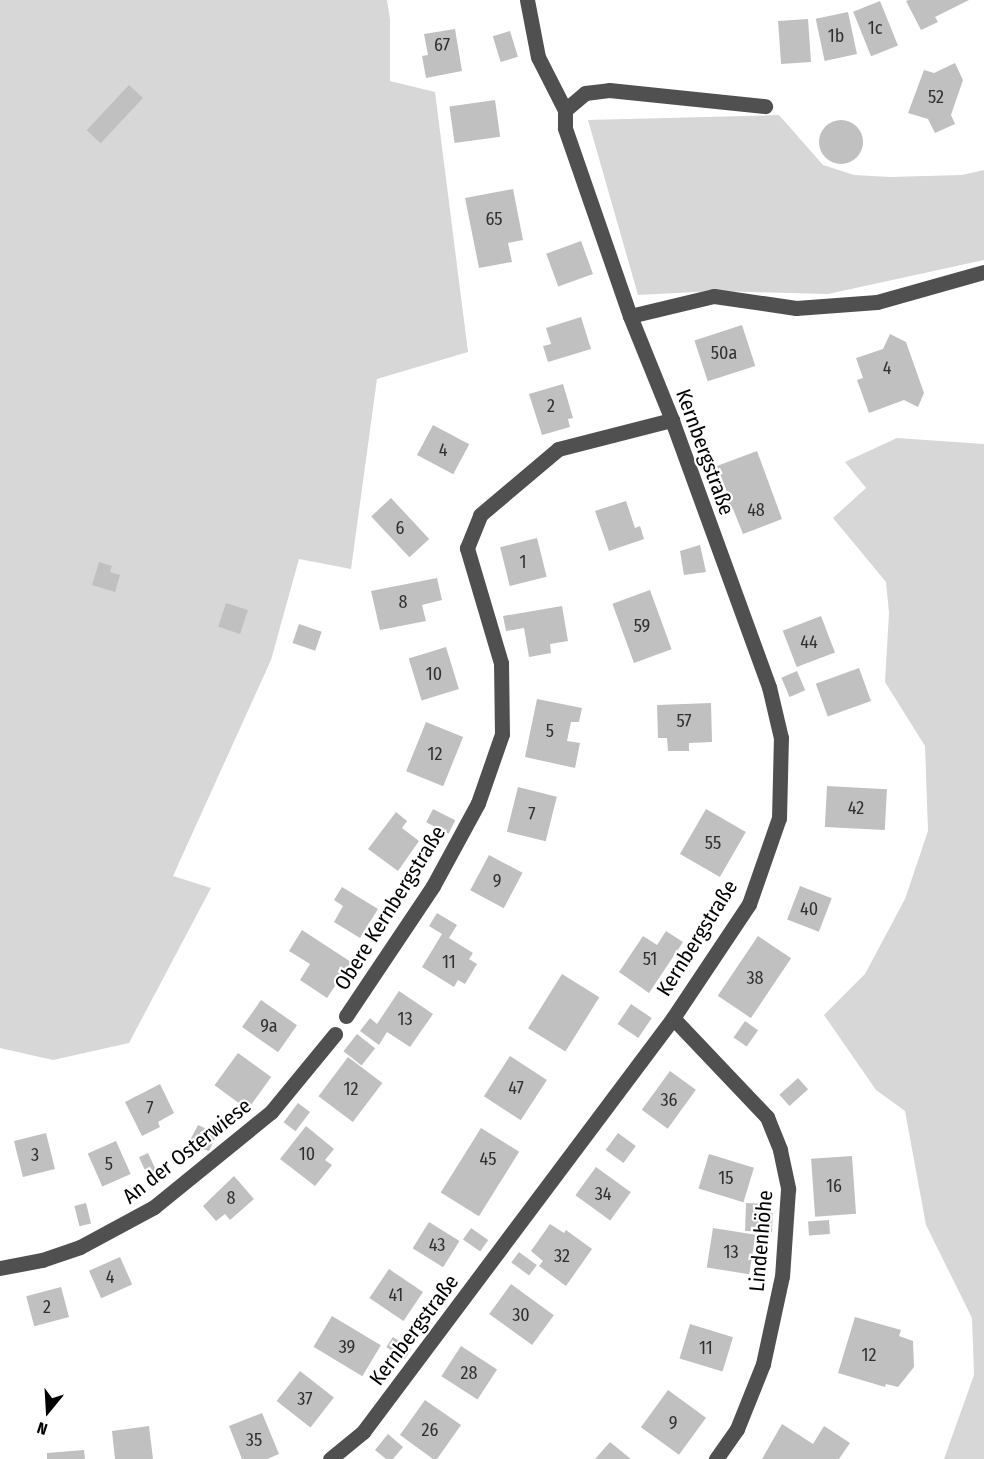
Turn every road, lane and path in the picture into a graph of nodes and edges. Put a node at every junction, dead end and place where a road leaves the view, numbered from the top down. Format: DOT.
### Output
graph roads {
  1 [pos="527,0"];
  2 [pos="765,106"];
  3 [pos="565,110"];
  4 [pos="984,272"];
  5 [pos="630,316"];
  6 [pos="672,420"];
  7 [pos="346,1016"];
  8 [pos="673,1017"];
  9 [pos="335,1034"];
  10 [pos="0,1268"];
  11 [pos="330,1459"];
  12 [pos="716,1459"];
  1 -- 3 [label="street, Kernbergstraße"];
  2 -- 3 [label="street"];
  3 -- 5 [label="street, Kernbergstraße"];
  4 -- 5 [label="street"];
  5 -- 6 [label="street, Kernbergstraße"];
  6 -- 7 [label="street, Obere Kernbergstraße"];
  6 -- 8 [label="street, Kernbergstraße"];
  8 -- 11 [label="street, Kernbergstraße"];
  8 -- 12 [label="street, Lindenhöhe"];
  9 -- 10 [label="street, An der Osterwiese"];
}
